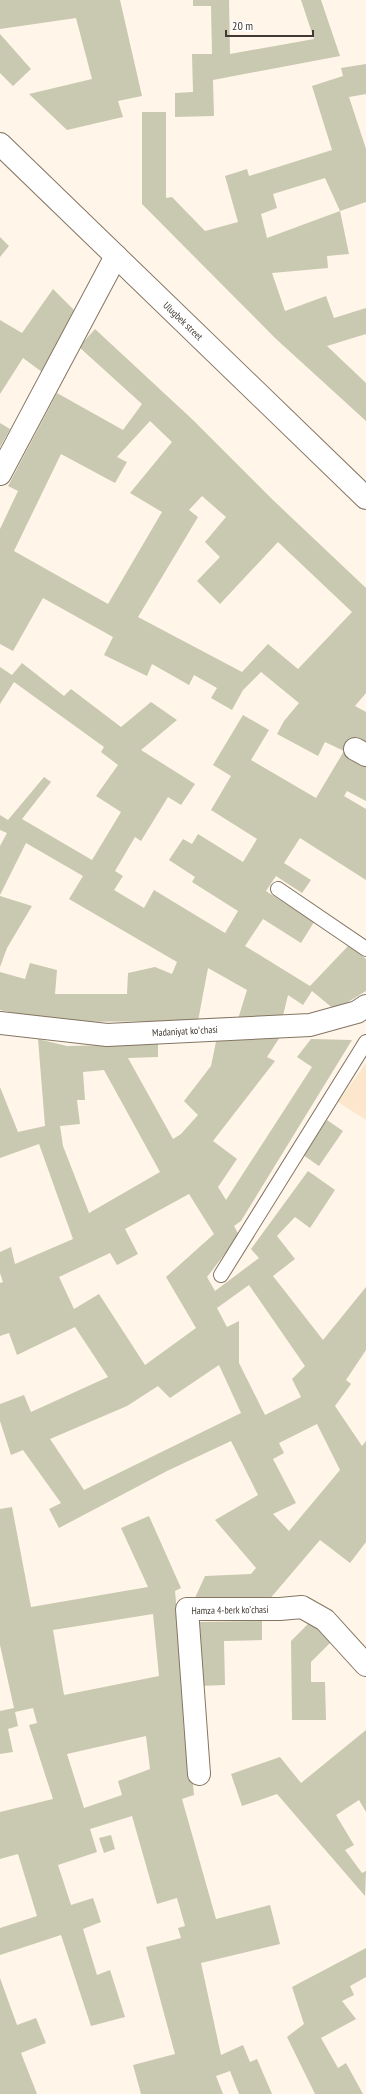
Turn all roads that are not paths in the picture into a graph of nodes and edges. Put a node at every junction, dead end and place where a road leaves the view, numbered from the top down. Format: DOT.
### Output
graph roads {
  1 [pos="0,144"];
  2 [pos="116,256"];
  3 [pos="0,474"];
  4 [pos="366,498"];
  5 [pos="278,889"];
  6 [pos="366,949"];
  7 [pos="366,1006"];
  8 [pos="0,1023"];
  9 [pos="366,1042"];
  10 [pos="221,1275"];
  11 [pos="366,1665"];
  12 [pos="199,1774"];
  1 -- 2 [label="street, Ulugbek street"];
  2 -- 3 [label="street"];
  2 -- 4 [label="street, Ulugbek street"];
  5 -- 6 [label="lane"];
  7 -- 8 [label="street, Madaniyat koʻchasi"];
  9 -- 10 [label="lane"];
  11 -- 12 [label="street, Hamza 4-berk koʼchasi"];
}
